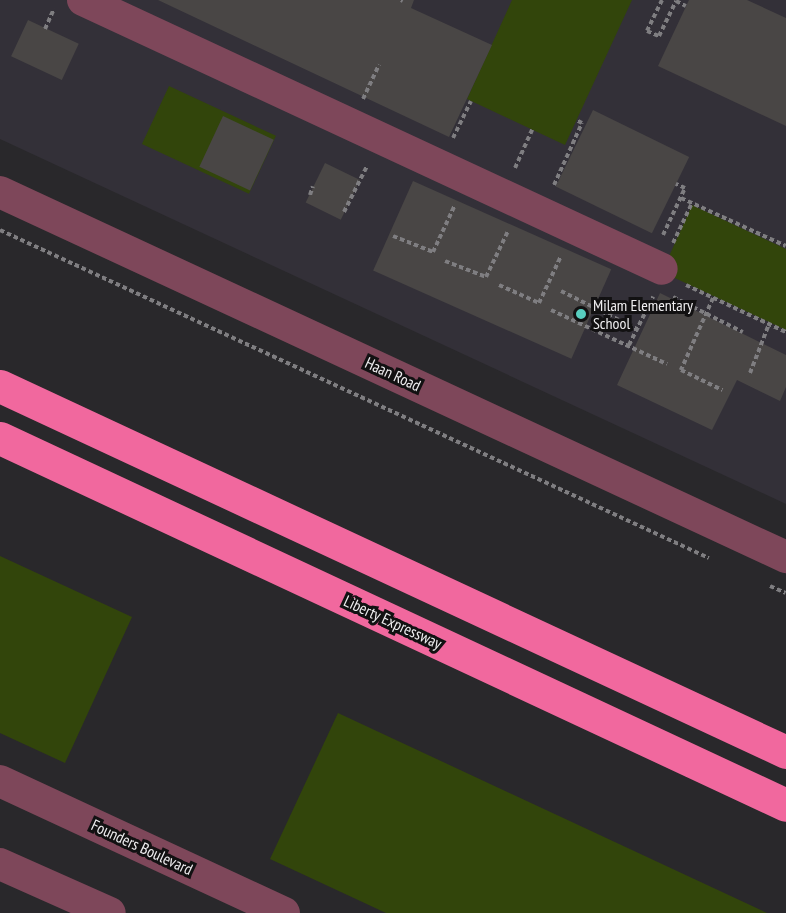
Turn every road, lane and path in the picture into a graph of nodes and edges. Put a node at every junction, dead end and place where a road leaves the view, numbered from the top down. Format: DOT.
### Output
graph roads {
  1 [pos="58,0"];
  2 [pos="83,0"];
  3 [pos="662,0"];
  4 [pos="686,6"];
  5 [pos="45,29"];
  6 [pos="379,64"];
  7 [pos="471,101"];
  8 [pos="358,111"];
  9 [pos="576,120"];
  10 [pos="532,130"];
  11 [pos="380,138"];
  12 [pos="451,142"];
  13 [pos="514,171"];
  14 [pos="467,179"];
  15 [pos="676,184"];
  16 [pos="313,186"];
  17 [pos="552,189"];
  18 [pos="0,192"];
  19 [pos="310,195"];
  20 [pos="681,198"];
  21 [pos="521,203"];
  22 [pos="692,203"];
  23 [pos="344,212"];
  24 [pos="574,228"];
  25 [pos="0,230"];
  26 [pos="393,236"];
  27 [pos="786,246"];
  28 [pos="445,261"];
  29 [pos="663,270"];
  30 [pos="498,285"];
  31 [pos="561,291"];
  32 [pos="713,298"];
  33 [pos="551,310"];
  34 [pos="707,313"];
  35 [pos="770,324"];
  36 [pos="637,329"];
  37 [pos="743,332"];
  38 [pos="786,332"];
  39 [pos="629,345"];
  40 [pos="667,364"];
  41 [pos="750,373"];
  42 [pos="0,386"];
  43 [pos="722,390"];
  44 [pos="0,438"];
  45 [pos="786,557"];
  46 [pos="721,564"];
  47 [pos="764,584"];
  48 [pos="786,594"];
  49 [pos="786,752"];
  50 [pos="0,782"];
  51 [pos="786,805"];
  52 [pos="0,864"];
  53 [pos="110,913"];
  54 [pos="284,913"];
  1 -- 5 [label="path"];
  2 -- 11 [label="street"];
  3 -- 4 [label="path"];
  6 -- 8 [label="path"];
  7 -- 12 [label="path"];
  9 -- 17 [label="path"];
  10 -- 13 [label="path"];
  11 -- 14 [label="street"];
  11 -- 23 [label="path"];
  14 -- 21 [label="street"];
  14 -- 26 [label="path"];
  15 -- 20 [label="path"];
  16 -- 19 [label="path"];
  18 -- 45 [label="street, Haan Road"];
  20 -- 22 [label="path"];
  20 -- 29 [label="path"];
  21 -- 24 [label="street"];
  21 -- 28 [label="path"];
  22 -- 27 [label="path"];
  22 -- 29 [label="path"];
  24 -- 29 [label="street"];
  24 -- 30 [label="path"];
  25 -- 46 [label="path"];
  29 -- 32 [label="path"];
  29 -- 34 [label="path"];
  29 -- 36 [label="path"];
  31 -- 36 [label="path"];
  32 -- 34 [label="path"];
  32 -- 35 [label="path"];
  33 -- 39 [label="path"];
  34 -- 37 [label="path"];
  34 -- 43 [label="path"];
  35 -- 38 [label="path"];
  35 -- 41 [label="path"];
  36 -- 39 [label="path"];
  39 -- 40 [label="path"];
  42 -- 49 [label="highway"];
  44 -- 51 [label="highway, Liberty Expressway"];
  47 -- 48 [label="path"];
  50 -- 54 [label="street, Founders Boulevard"];
  52 -- 53 [label="street"];
}
